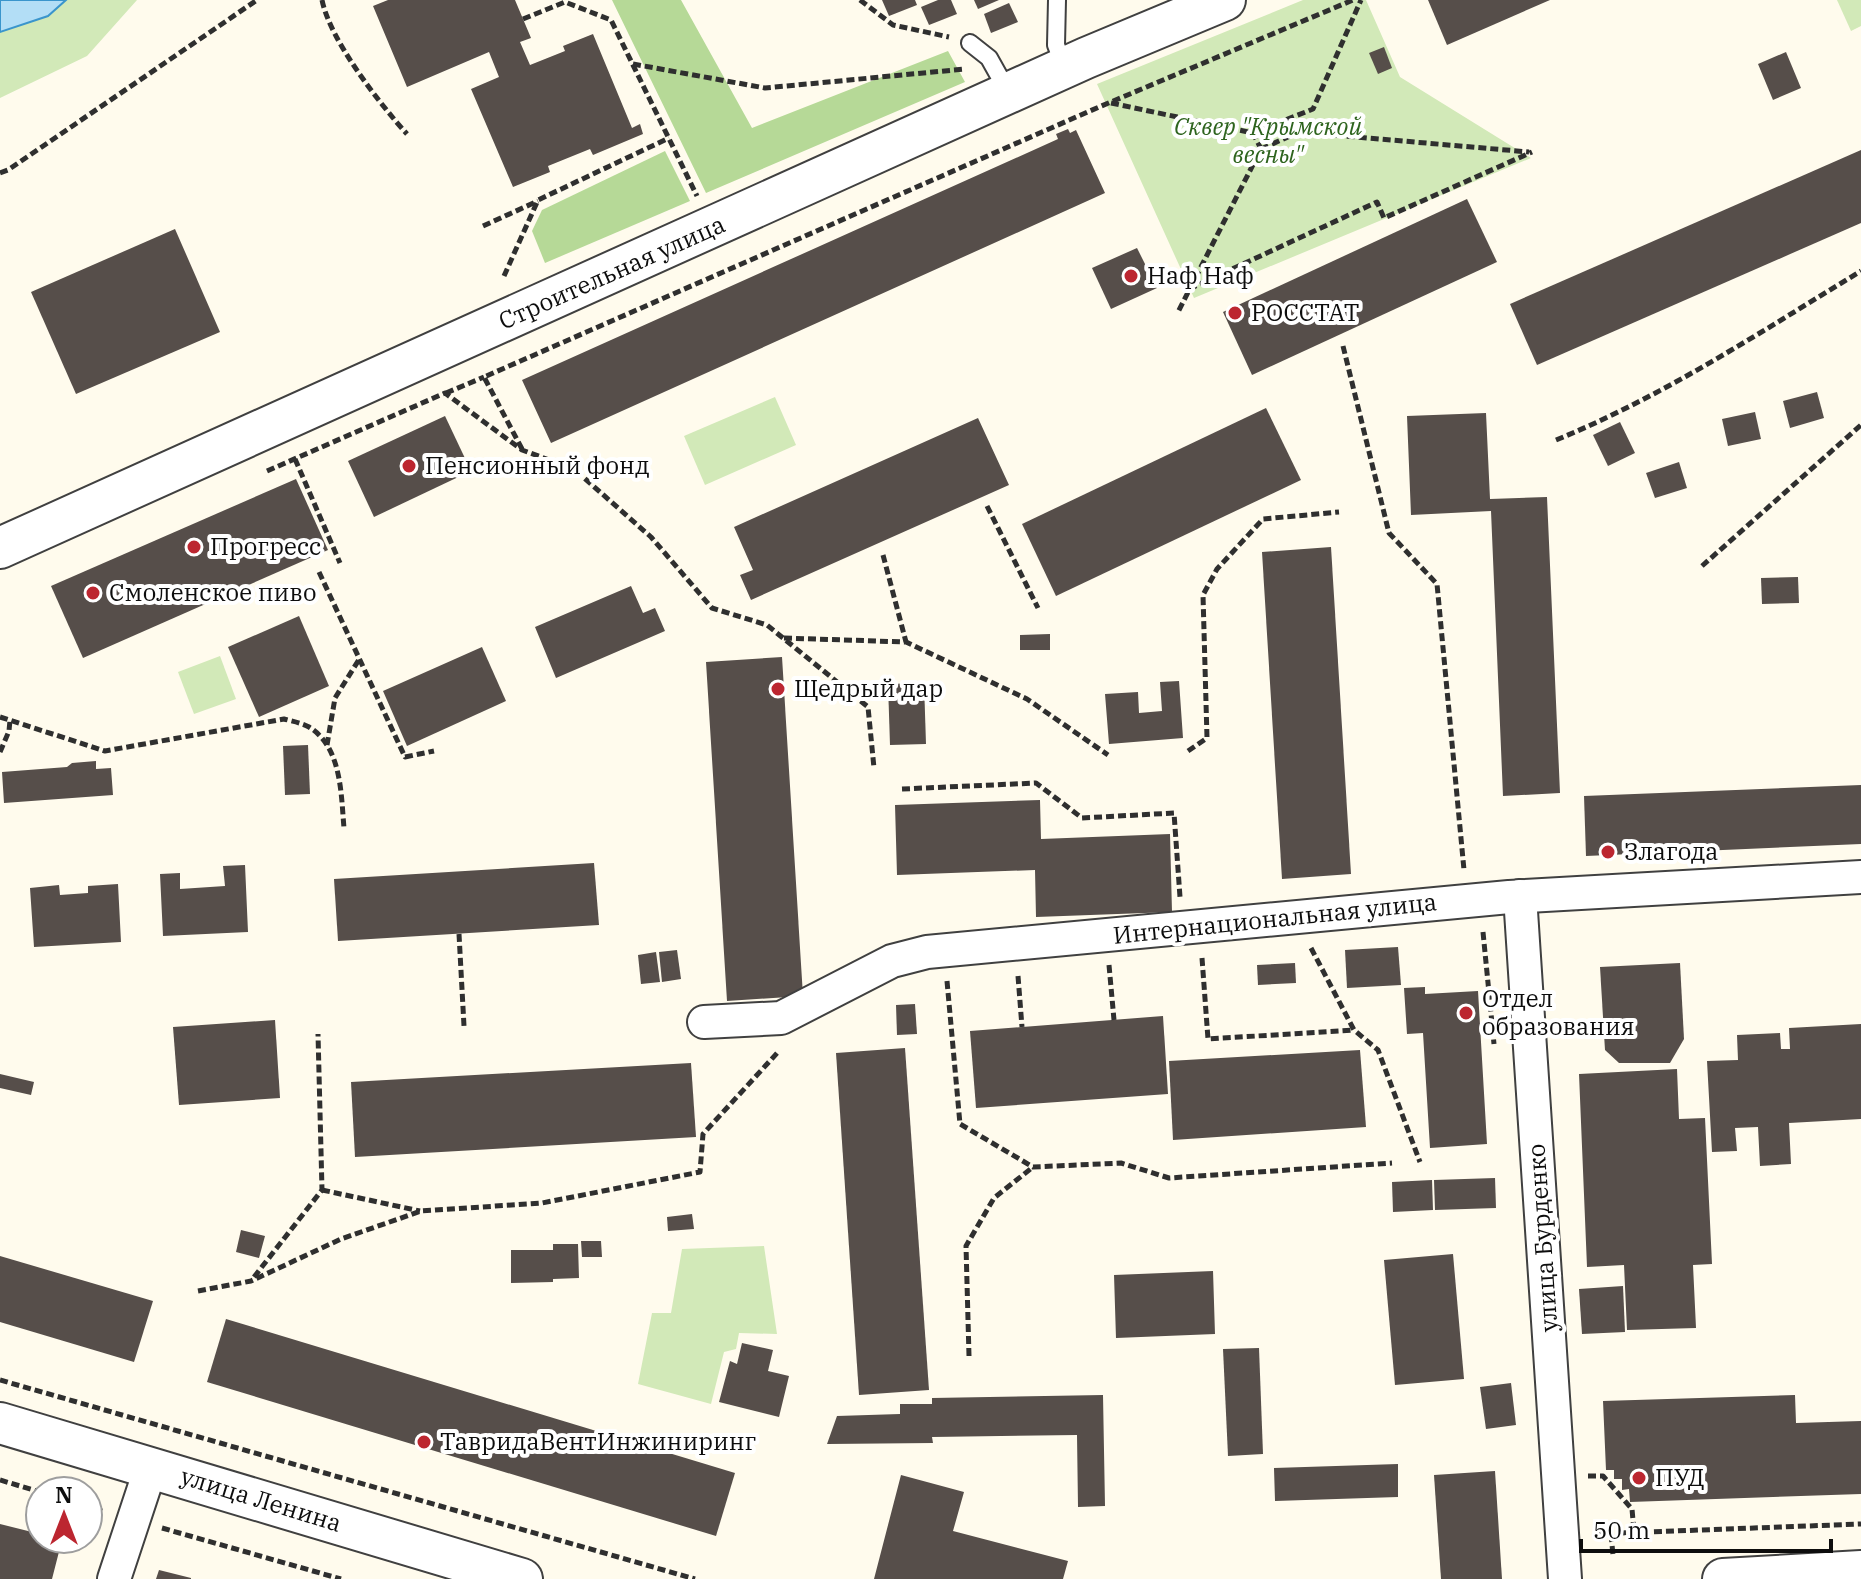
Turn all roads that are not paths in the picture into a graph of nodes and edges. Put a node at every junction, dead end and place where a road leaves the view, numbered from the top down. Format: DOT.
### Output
graph roads {
  1 [pos="1057,0"];
  2 [pos="1225,0"];
  3 [pos="970,43"];
  4 [pos="1065,69"];
  5 [pos="1003,84"];
  6 [pos="0,548"];
  7 [pos="1861,877"];
  8 [pos="1520,896"];
  9 [pos="704,1022"];
  10 [pos="0,1423"];
  11 [pos="151,1467"];
  12 [pos="1861,1571"];
  13 [pos="114,1579"];
  14 [pos="522,1579"];
  15 [pos="1565,1579"];
  16 [pos="1723,1579"];
  1 -- 4 [label="lane"];
  2 -- 4 [label="street, Строительная улица"];
  3 -- 5 [label="lane"];
  4 -- 5 [label="street, Строительная улица"];
  5 -- 6 [label="street, Строительная улица"];
  7 -- 8 [label="street, Интернациональная улица"];
  8 -- 9 [label="street, Интернациональная улица"];
  8 -- 15 [label="street, улица Бурденко"];
  10 -- 11 [label="street, улица Ленина"];
  11 -- 13 [label="street"];
  11 -- 14 [label="street, улица Ленина"];
  12 -- 16 [label="street"];
}
